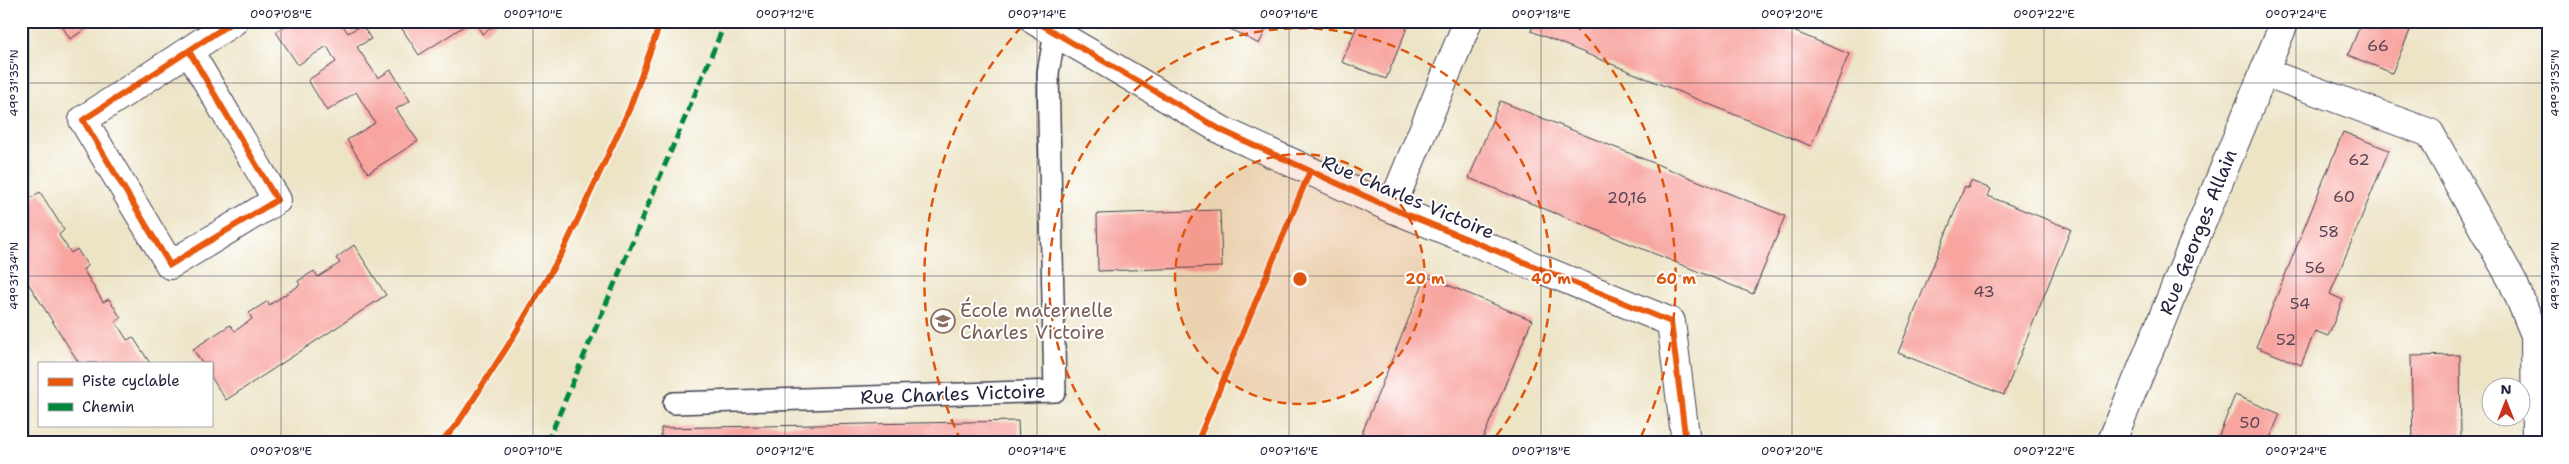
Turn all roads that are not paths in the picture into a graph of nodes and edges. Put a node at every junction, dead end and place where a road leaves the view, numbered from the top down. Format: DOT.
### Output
graph roads {
  1 [pos="234,21"];
  2 [pos="1468,21"];
  3 [pos="2285,21"];
  4 [pos="1045,27"];
  5 [pos="189,51"];
  6 [pos="2264,72"];
  7 [pos="1391,208"];
  8 [pos="674,403"];
  9 [pos="1686,443"];
  10 [pos="2111,443"];
  11 [pos="2536,443"];
  1 -- 5 [label="street"];
  2 -- 7 [label="street"];
  3 -- 6 [label="street, Rue Georges Allain"];
  4 -- 7 [label="street, Rue Charles Victoire"];
  4 -- 8 [label="lane, Rue Charles Victoire"];
  5 -- 5 [label="street"];
  6 -- 10 [label="street, Rue Georges Allain"];
  6 -- 11 [label="street"];
  7 -- 9 [label="street, Rue Charles Victoire"];
}
